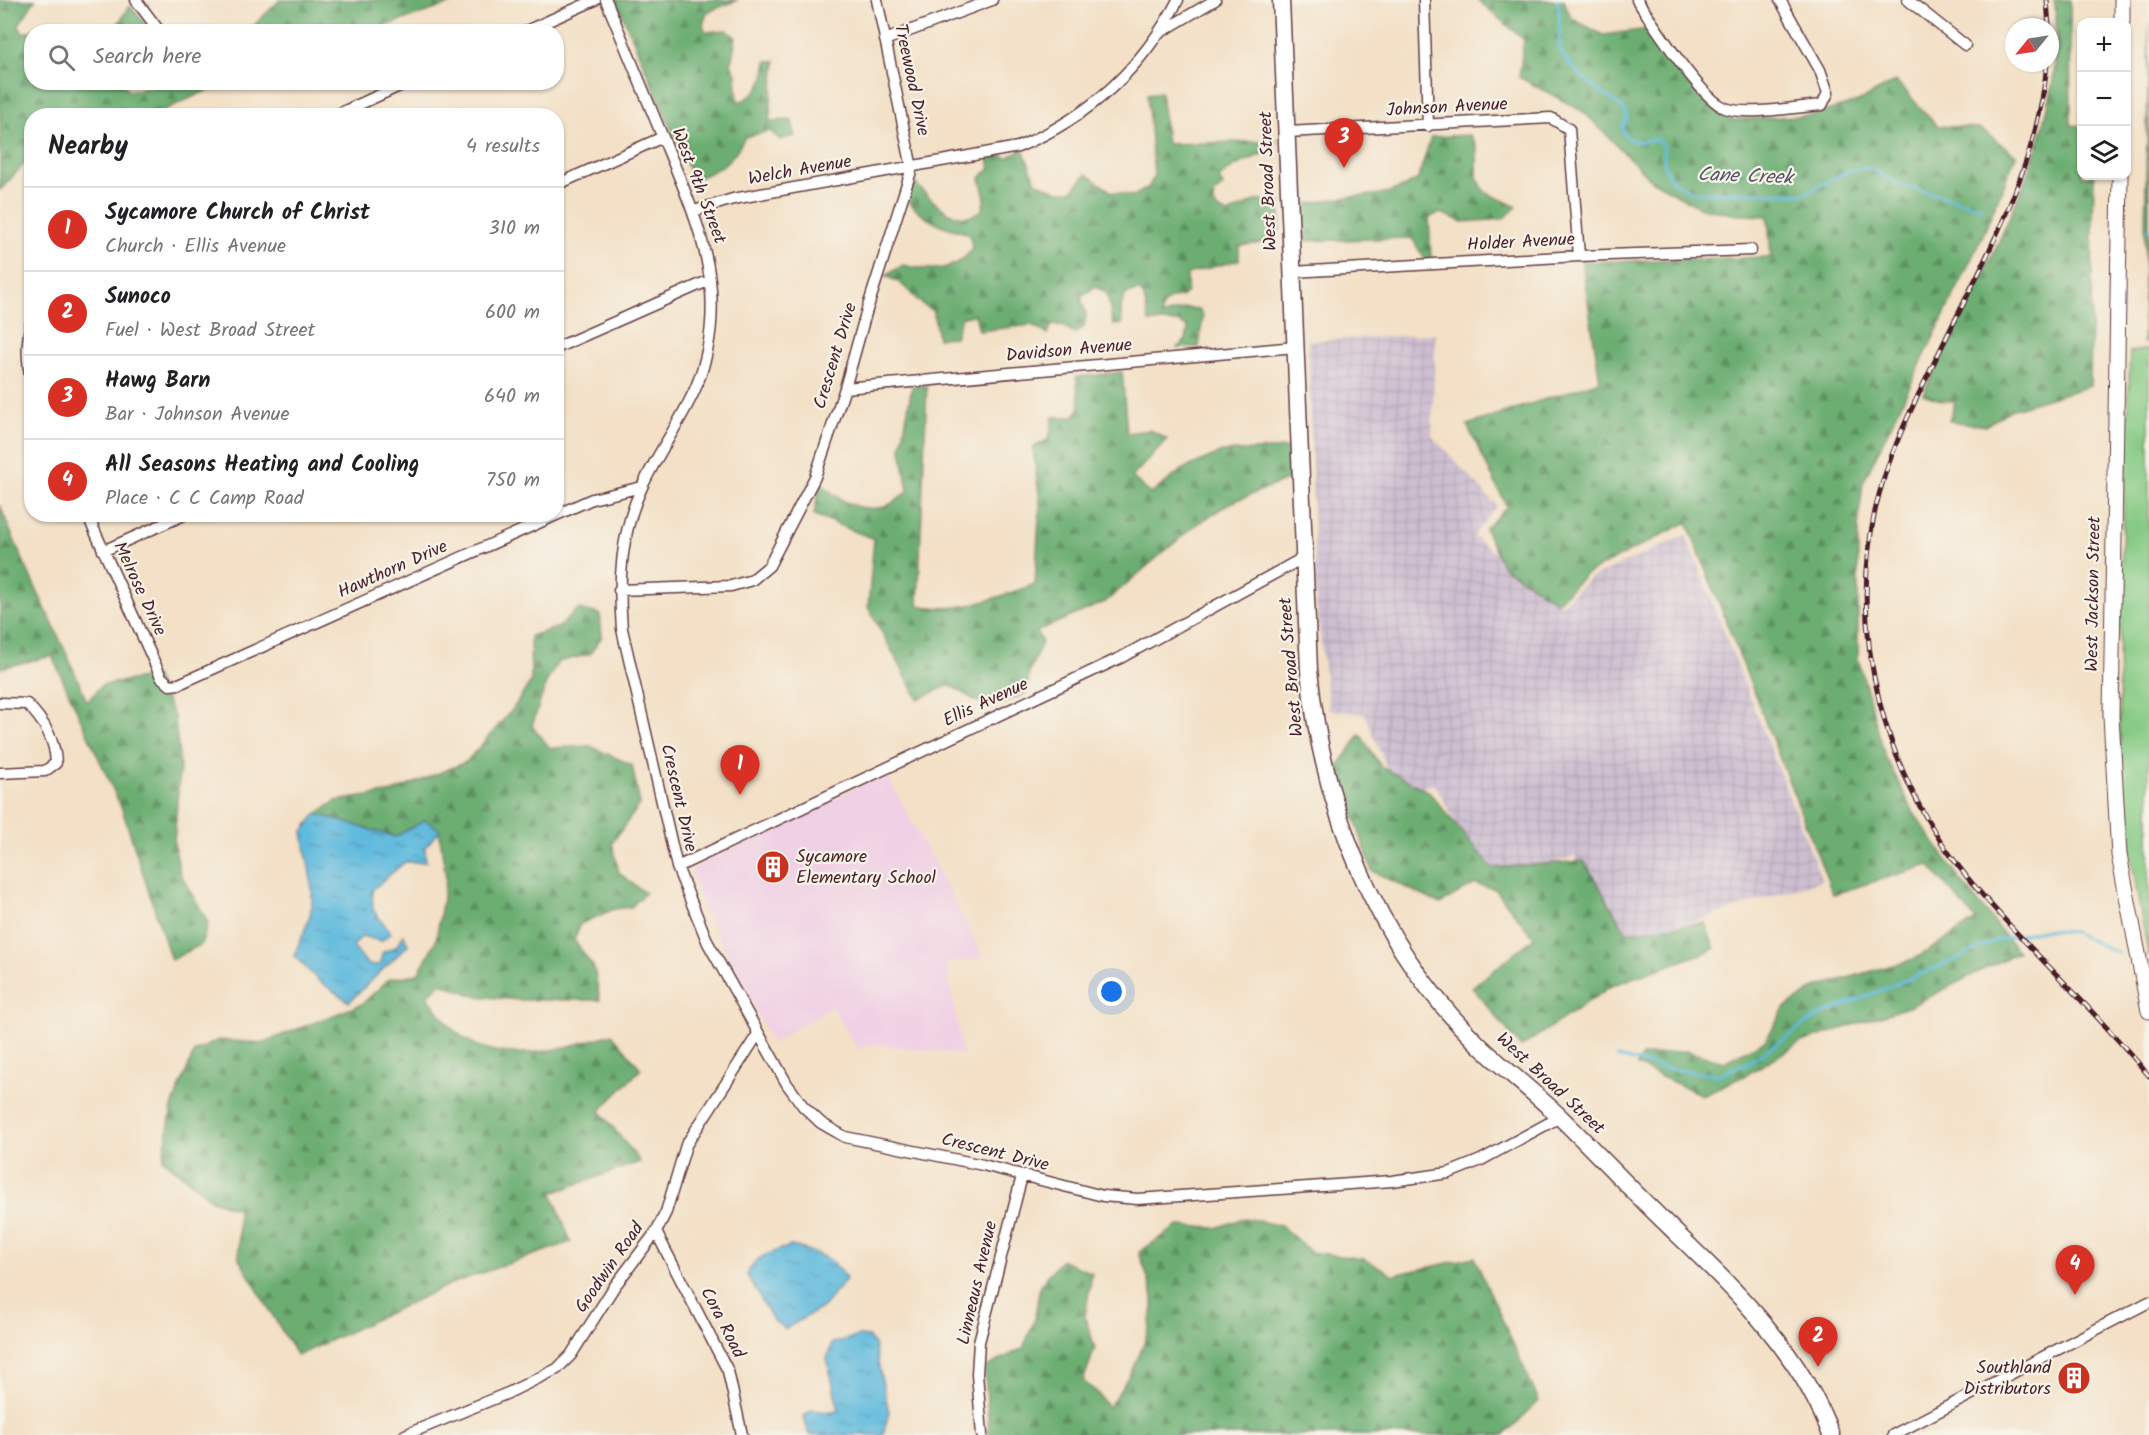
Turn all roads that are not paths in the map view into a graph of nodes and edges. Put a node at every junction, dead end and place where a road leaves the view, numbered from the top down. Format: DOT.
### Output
graph roads {
  1 [pos="136,0"];
  2 [pos="595,0"];
  3 [pos="606,0"];
  4 [pos="877,0"];
  5 [pos="992,0"];
  6 [pos="1178,0"];
  7 [pos="1215,0"];
  8 [pos="1281,0"];
  9 [pos="1424,0"];
  10 [pos="1637,0"];
  11 [pos="1780,0"];
  12 [pos="1908,0"];
  13 [pos="2122,0"];
  14 [pos="2122,18"];
  15 [pos="154,24"];
  16 [pos="542,24"];
  17 [pos="1159,34"];
  18 [pos="885,40"];
  19 [pos="1965,45"];
  20 [pos="391,90"];
  21 [pos="351,108"];
  22 [pos="1428,126"];
  23 [pos="1287,132"];
  24 [pos="663,137"];
  25 [pos="912,168"];
  26 [pos="2120,180"];
  27 [pos="564,181"];
  28 [pos="694,211"];
  29 [pos="1751,250"];
  30 [pos="1579,256"];
  31 [pos="1292,272"];
  32 [pos="710,280"];
  33 [pos="564,344"];
  34 [pos="1295,347"];
  35 [pos="845,388"];
  36 [pos="642,487"];
  37 [pos="564,512"];
  38 [pos="90,522"];
  39 [pos="168,522"];
  40 [pos="541,522"];
  41 [pos="103,551"];
  42 [pos="1303,558"];
  43 [pos="619,590"];
  44 [pos="161,677"];
  45 [pos="0,703"];
  46 [pos="0,773"];
  47 [pos="677,867"];
  48 [pos="2149,1011"];
  49 [pos="758,1034"];
  50 [pos="1560,1117"];
  51 [pos="1022,1176"];
  52 [pos="656,1232"];
  53 [pos="2149,1302"];
  54 [pos="405,1435"];
  55 [pos="742,1435"];
  56 [pos="982,1435"];
  57 [pos="1831,1435"];
  58 [pos="1893,1435"];
  1 -- 15 [label="street"];
  2 -- 16 [label="street"];
  3 -- 24 [label="street, West 9th Street"];
  4 -- 18 [label="street, Treewood Drive"];
  5 -- 18 [label="street"];
  6 -- 17 [label="street"];
  7 -- 17 [label="street"];
  8 -- 23 [label="main road, West Broad Street"];
  9 -- 22 [label="street"];
  10 -- 11 [label="street"];
  12 -- 19 [label="street"];
  13 -- 14 [label="street"];
  17 -- 25 [label="street"];
  18 -- 25 [label="street, Treewood Drive"];
  20 -- 21 [label="street"];
  22 -- 23 [label="street, Johnson Avenue"];
  22 -- 30 [label="street, Johnson Avenue"];
  23 -- 31 [label="main road, West Broad Street"];
  24 -- 27 [label="street"];
  24 -- 28 [label="street, West 9th Street"];
  25 -- 28 [label="street, Welch Avenue"];
  25 -- 35 [label="street, Crescent Drive"];
  26 -- 48 [label="street, West Jackson Street"];
  28 -- 32 [label="street, West 9th Street"];
  29 -- 30 [label="street, Holder Avenue"];
  30 -- 31 [label="street, Holder Avenue"];
  31 -- 34 [label="main road, West Broad Street"];
  32 -- 33 [label="street"];
  32 -- 36 [label="street, West 9th Street"];
  34 -- 35 [label="street, Davidson Avenue"];
  34 -- 42 [label="main road, West Broad Street"];
  35 -- 43 [label="street, Crescent Drive"];
  36 -- 37 [label="street, Hawthorn Drive"];
  36 -- 43 [label="street, West 9th Street"];
  38 -- 41 [label="street, Melrose Drive"];
  39 -- 41 [label="street"];
  40 -- 44 [label="street, Hawthorn Drive"];
  41 -- 44 [label="street, Melrose Drive"];
  42 -- 47 [label="street, Ellis Avenue"];
  42 -- 50 [label="main road, West Broad Street"];
  43 -- 47 [label="street, Crescent Drive"];
  45 -- 46 [label="street"];
  47 -- 49 [label="street, Crescent Drive"];
  49 -- 51 [label="street, Crescent Drive"];
  49 -- 52 [label="street, Goodwin Road"];
  50 -- 51 [label="street, Crescent Drive"];
  50 -- 57 [label="main road, West Broad Street"];
  51 -- 56 [label="street, Linneaus Avenue"];
  52 -- 54 [label="street, Goodwin Road"];
  52 -- 55 [label="street, Cora Road"];
  53 -- 58 [label="street"];
}
